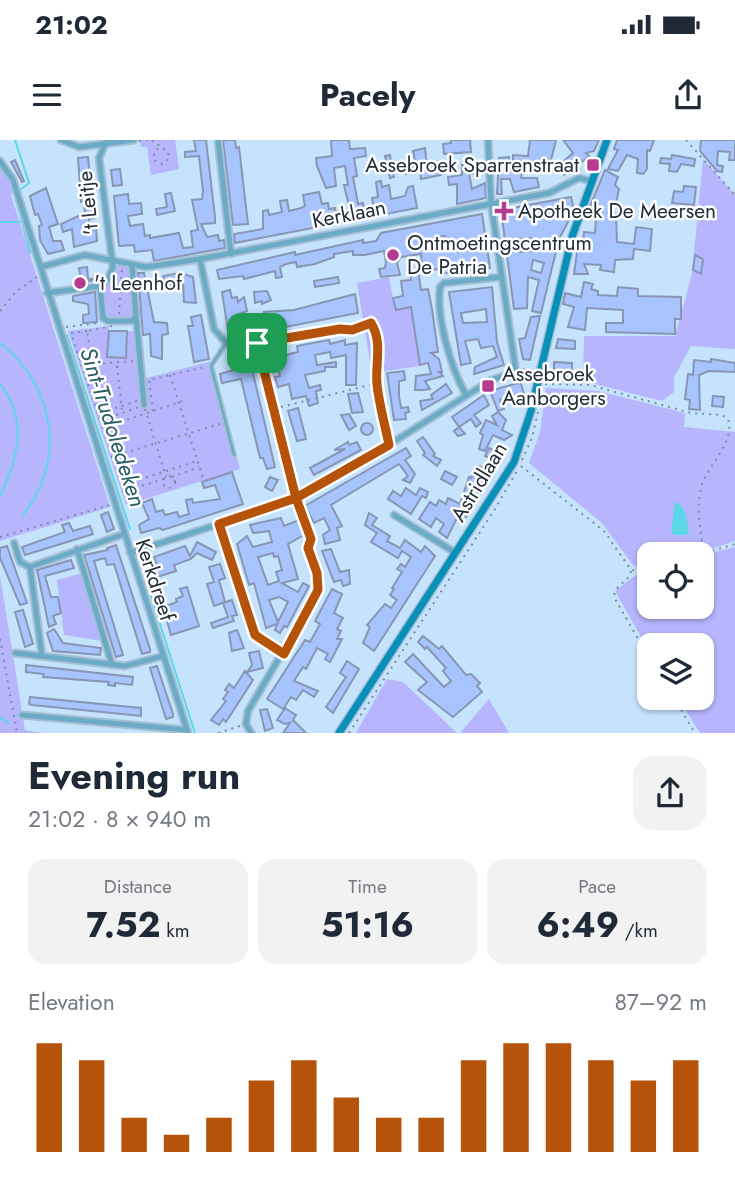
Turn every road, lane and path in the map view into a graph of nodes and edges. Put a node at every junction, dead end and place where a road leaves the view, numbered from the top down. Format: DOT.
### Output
graph roads {
  1 [pos="61,140"];
  2 [pos="151,140"];
  3 [pos="218,140"];
  4 [pos="488,140"];
  5 [pos="607,140"];
  6 [pos="686,140"];
  7 [pos="134,141"];
  8 [pos="105,143"];
  9 [pos="161,146"];
  10 [pos="0,160"];
  11 [pos="591,181"];
  12 [pos="735,195"];
  13 [pos="491,203"];
  14 [pos="232,254"];
  15 [pos="110,258"];
  16 [pos="200,259"];
  17 [pos="122,265"];
  18 [pos="132,265"];
  19 [pos="41,267"];
  20 [pos="41,275"];
  21 [pos="501,277"];
  22 [pos="100,286"];
  23 [pos="47,293"];
  24 [pos="0,311"];
  25 [pos="136,316"];
  26 [pos="105,320"];
  27 [pos="116,321"];
  28 [pos="58,328"];
  29 [pos="352,330"];
  30 [pos="87,331"];
  31 [pos="226,343"];
  32 [pos="257,343"];
  33 [pos="141,360"];
  34 [pos="92,364"];
  35 [pos="117,365"];
  36 [pos="211,366"];
  37 [pos="516,373"];
  38 [pos="170,375"];
  39 [pos="538,380"];
  40 [pos="377,384"];
  41 [pos="466,396"];
  42 [pos="137,401"];
  43 [pos="183,401"];
  44 [pos="178,403"];
  45 [pos="144,405"];
  46 [pos="120,407"];
  47 [pos="273,409"];
  48 [pos="122,412"];
  49 [pos="153,412"];
  50 [pos="147,414"];
  51 [pos="226,423"];
  52 [pos="113,424"];
  53 [pos="188,432"];
  54 [pos="156,443"];
  55 [pos="389,445"];
  56 [pos="122,453"];
  57 [pos="115,455"];
  58 [pos="234,455"];
  59 [pos="111,457"];
  60 [pos="197,461"];
  61 [pos="514,462"];
  62 [pos="200,467"];
  63 [pos="164,471"];
  64 [pos="171,477"];
  65 [pos="165,478"];
  66 [pos="203,478"];
  67 [pos="131,482"];
  68 [pos="125,484"];
  69 [pos="133,489"];
  70 [pos="127,491"];
  71 [pos="122,492"];
  72 [pos="296,498"];
  73 [pos="115,503"];
  74 [pos="394,515"];
  75 [pos="219,524"];
  76 [pos="124,534"];
  77 [pos="0,537"];
  78 [pos="703,542"];
  79 [pos="14,543"];
  80 [pos="735,544"];
  81 [pos="308,548"];
  82 [pos="714,549"];
  83 [pos="77,550"];
  84 [pos="130,553"];
  85 [pos="456,553"];
  86 [pos="30,567"];
  87 [pos="631,570"];
  88 [pos="637,571"];
  89 [pos="637,636"];
  90 [pos="0,639"];
  91 [pos="15,653"];
  92 [pos="284,654"];
  93 [pos="42,656"];
  94 [pos="163,656"];
  95 [pos="112,665"];
  96 [pos="681,710"];
  97 [pos="22,715"];
  98 [pos="246,724"];
  99 [pos="187,732"];
  100 [pos="17,733"];
  101 [pos="218,733"];
  102 [pos="251,733"];
  103 [pos="339,733"];
  104 [pos="695,733"];
  1 -- 8 [label="street, 't Leitje"];
  2 -- 7 [label="path"];
  2 -- 9 [label="path"];
  3 -- 14 [label="street"];
  4 -- 13 [label="street"];
  5 -- 11 [label="main road, Astridlaan"];
  6 -- 12 [label="path"];
  7 -- 8 [label="street, 't Leitje"];
  8 -- 15 [label="street, 't Leitje"];
  9 -- 9 [label="path"];
  10 -- 19 [label="street, Kerkdreef"];
  11 -- 13 [label="street, Kerklaan"];
  11 -- 39 [label="main road, Astridlaan"];
  13 -- 14 [label="street, Kerklaan"];
  13 -- 21 [label="street"];
  14 -- 16 [label="street, Kerklaan"];
  15 -- 18 [label="street, Kerklaan"];
  15 -- 19 [label="street, Kerklaan"];
  15 -- 22 [label="street"];
  16 -- 18 [label="street, Kerklaan"];
  16 -- 31 [label="street"];
  17 -- 27 [label="path"];
  18 -- 25 [label="street"];
  19 -- 20 [label="street, Kerkdreef"];
  20 -- 23 [label="street, Kerkdreef"];
  20 -- 24 [label="path"];
  21 -- 37 [label="street"];
  21 -- 41 [label="street"];
  22 -- 23 [label="street"];
  22 -- 26 [label="street"];
  23 -- 28 [label="street, Kerkdreef"];
  25 -- 27 [label="street"];
  25 -- 33 [label="street"];
  26 -- 27 [label="street"];
  26 -- 28 [label="path"];
  27 -- 30 [label="path"];
  28 -- 73 [label="street, Kerkdreef"];
  29 -- 32 [label="street"];
  29 -- 40 [label="path"];
  30 -- 34 [label="path"];
  30 -- 48 [label="path"];
  31 -- 32 [label="street"];
  31 -- 36 [label="lane"];
  32 -- 47 [label="street"];
  33 -- 35 [label="path"];
  33 -- 45 [label="street"];
  34 -- 35 [label="path"];
  34 -- 46 [label="path"];
  35 -- 46 [label="path"];
  36 -- 38 [label="path"];
  36 -- 51 [label="lane"];
  37 -- 39 [label="street"];
  37 -- 41 [label="street"];
  38 -- 44 [label="path"];
  38 -- 49 [label="path"];
  39 -- 61 [label="main road, Astridlaan"];
  39 -- 78 [label="path"];
  40 -- 47 [label="path"];
  40 -- 55 [label="street"];
  41 -- 55 [label="street"];
  42 -- 46 [label="path"];
  43 -- 44 [label="path"];
  44 -- 49 [label="path"];
  44 -- 53 [label="path"];
  45 -- 48 [label="path"];
  45 -- 50 [label="path"];
  46 -- 48 [label="path"];
  47 -- 72 [label="street"];
  49 -- 50 [label="path"];
  50 -- 52 [label="path"];
  50 -- 54 [label="path"];
  51 -- 53 [label="path"];
  51 -- 58 [label="lane"];
  52 -- 56 [label="path"];
  52 -- 57 [label="path"];
  53 -- 54 [label="path"];
  53 -- 60 [label="path"];
  54 -- 56 [label="path"];
  54 -- 63 [label="path"];
  55 -- 72 [label="street"];
  56 -- 57 [label="path"];
  56 -- 67 [label="path"];
  57 -- 59 [label="path"];
  57 -- 68 [label="path"];
  60 -- 62 [label="path"];
  60 -- 63 [label="path"];
  61 -- 85 [label="main road, Astridlaan"];
  61 -- 87 [label="path"];
  62 -- 64 [label="path"];
  62 -- 66 [label="path"];
  63 -- 65 [label="path"];
  63 -- 67 [label="path"];
  64 -- 65 [label="path"];
  64 -- 65 [label="path"];
  65 -- 69 [label="path"];
  67 -- 68 [label="path"];
  67 -- 69 [label="path"];
  68 -- 70 [label="path"];
  69 -- 70 [label="path"];
  70 -- 71 [label="path"];
  72 -- 75 [label="street"];
  72 -- 81 [label="path"];
  73 -- 76 [label="street, Kerkdreef"];
  73 -- 77 [label="path"];
  74 -- 85 [label="street"];
  75 -- 84 [label="street"];
  75 -- 92 [label="street"];
  76 -- 83 [label="street"];
  76 -- 84 [label="street, Kerkdreef"];
  79 -- 86 [label="street"];
  80 -- 82 [label="path"];
  81 -- 92 [label="street"];
  83 -- 86 [label="street"];
  83 -- 95 [label="street"];
  84 -- 94 [label="street, Kerkdreef"];
  85 -- 103 [label="main road, Astridlaan"];
  86 -- 93 [label="street"];
  87 -- 88 [label="path"];
  87 -- 89 [label="path"];
  90 -- 100 [label="path"];
  91 -- 93 [label="street"];
  92 -- 98 [label="street"];
  93 -- 95 [label="street"];
  94 -- 95 [label="street"];
  94 -- 99 [label="street, Kerkdreef"];
  96 -- 104 [label="path"];
  97 -- 99 [label="street"];
  98 -- 101 [label="path"];
  98 -- 102 [label="street"];
}
